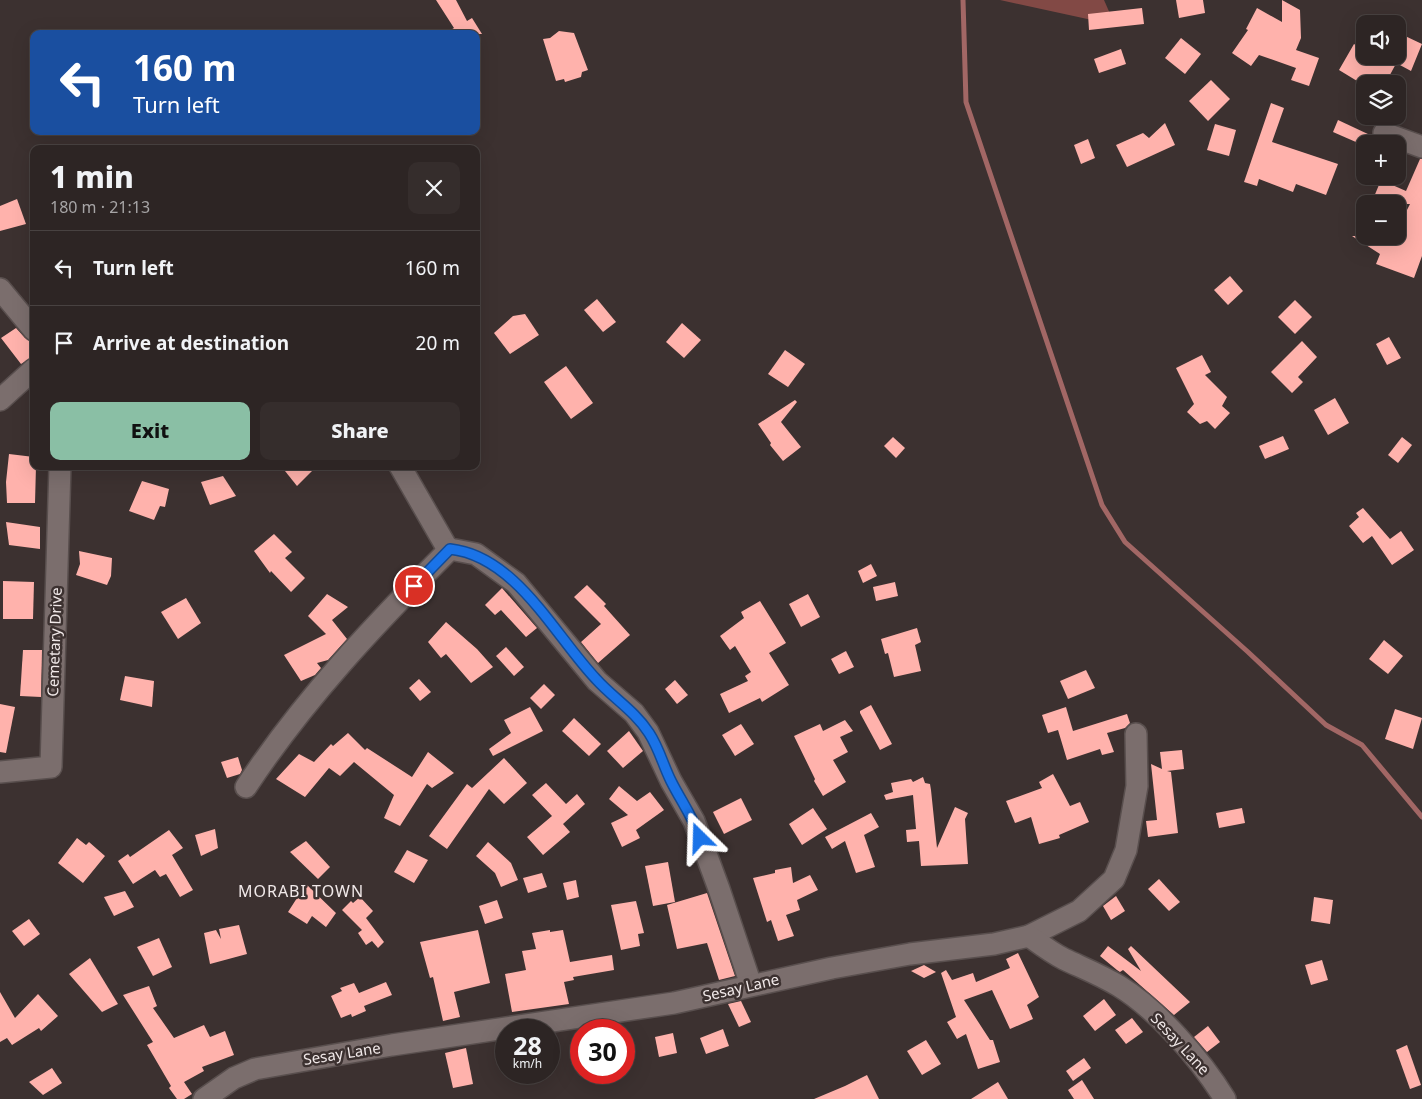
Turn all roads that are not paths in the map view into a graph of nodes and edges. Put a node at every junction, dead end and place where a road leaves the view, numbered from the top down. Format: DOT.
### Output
graph roads {
  1 [pos="1384,133"];
  2 [pos="1422,147"];
  3 [pos="0,289"];
  4 [pos="30,325"];
  5 [pos="30,373"];
  6 [pos="0,400"];
  7 [pos="60,470"];
  8 [pos="402,470"];
  9 [pos="450,549"];
  10 [pos="1136,734"];
  11 [pos="0,772"];
  12 [pos="246,787"];
  13 [pos="1029,936"];
  14 [pos="750,985"];
  15 [pos="204,1099"];
  16 [pos="1225,1099"];
  1 -- 2 [label="street"];
  3 -- 4 [label="street"];
  5 -- 6 [label="street"];
  7 -- 11 [label="street, Cemetary Drive"];
  8 -- 9 [label="street"];
  9 -- 12 [label="street"];
  9 -- 14 [label="street"];
  10 -- 13 [label="street"];
  13 -- 14 [label="street, Sesay Lane"];
  13 -- 16 [label="street, Sesay Lane"];
  14 -- 15 [label="street, Sesay Lane"];
}
